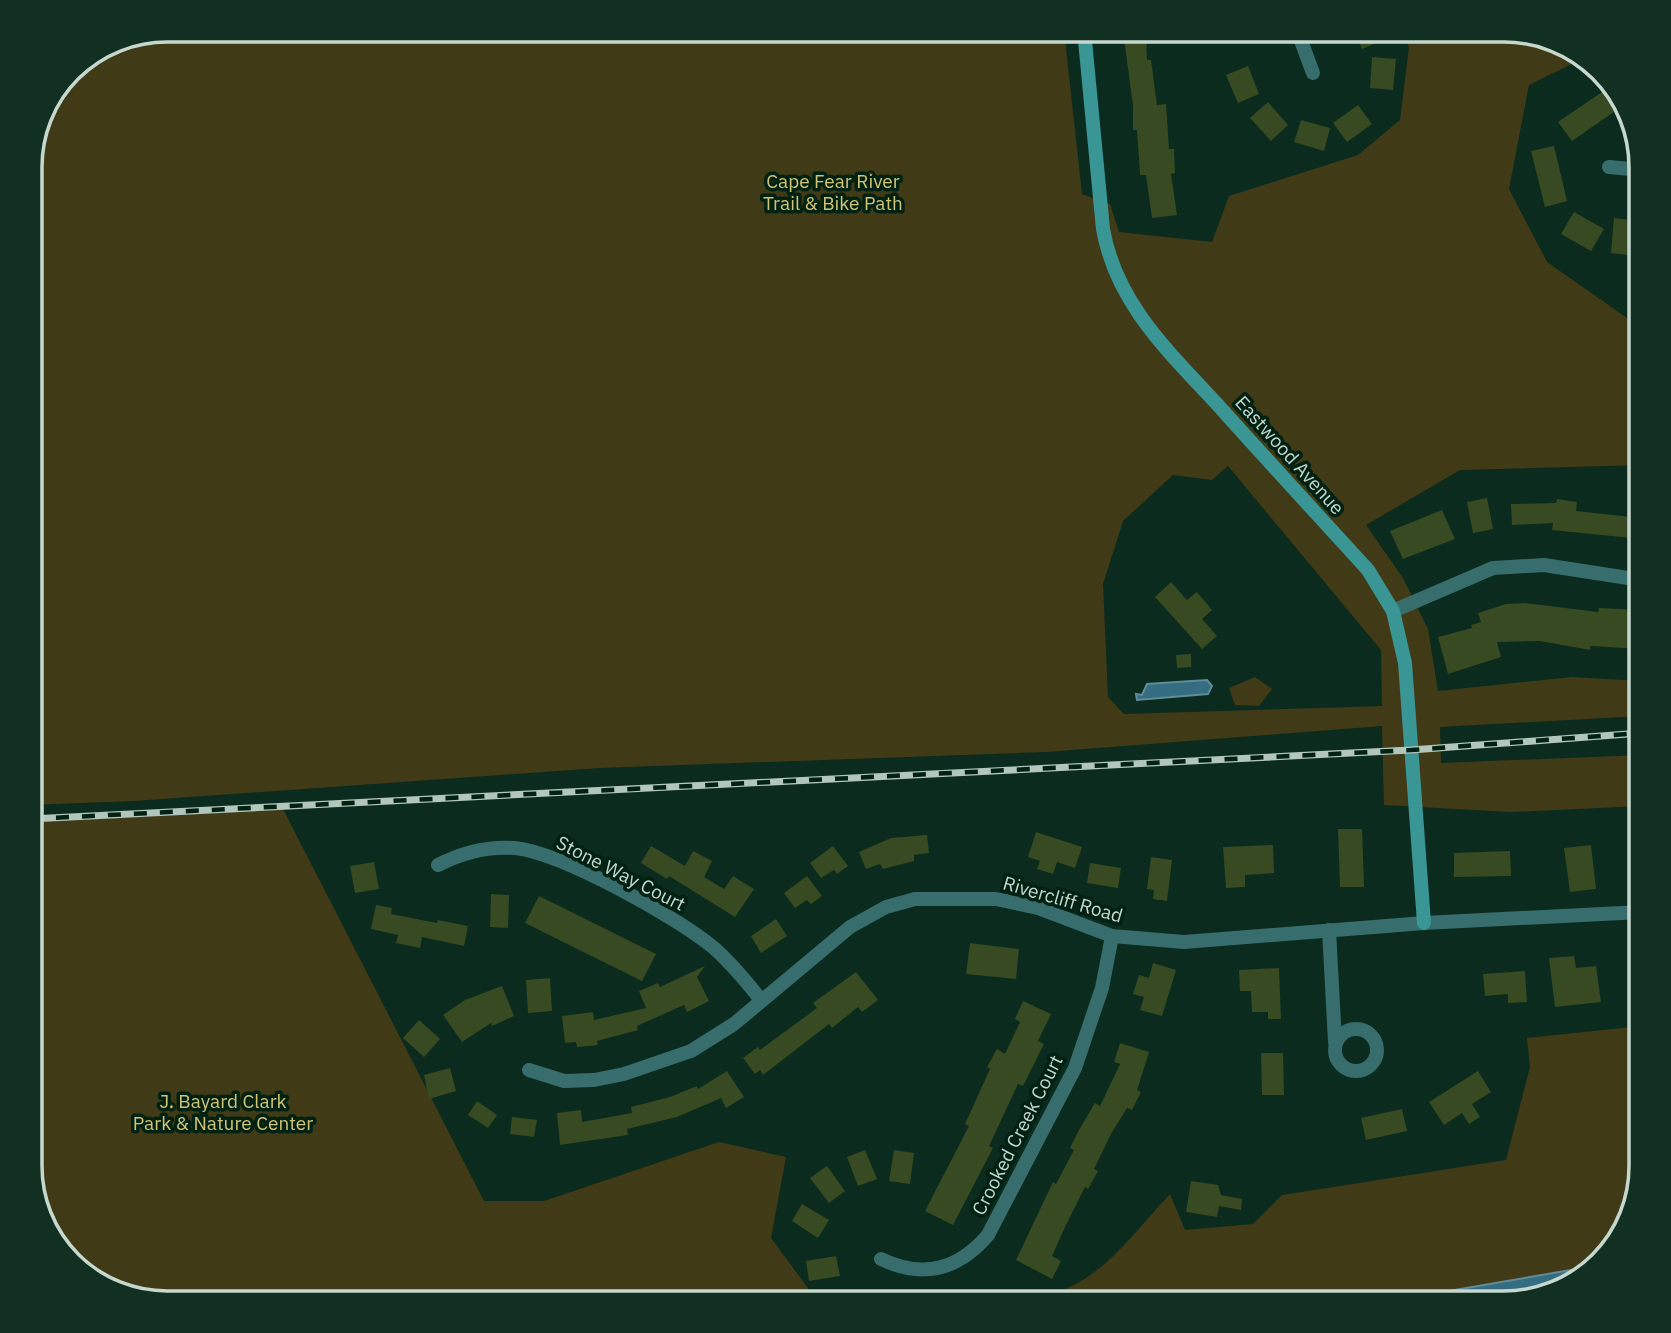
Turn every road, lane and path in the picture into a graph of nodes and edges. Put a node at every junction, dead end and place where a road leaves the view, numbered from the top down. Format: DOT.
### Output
graph roads {
  1 [pos="1085,42"];
  2 [pos="1301,42"];
  3 [pos="1313,73"];
  4 [pos="1609,167"];
  5 [pos="1629,169"];
  6 [pos="1629,578"];
  7 [pos="1393,611"];
  8 [pos="438,865"];
  9 [pos="1629,913"];
  10 [pos="1424,923"];
  11 [pos="1329,930"];
  12 [pos="1112,936"];
  13 [pos="761,1000"];
  14 [pos="1335,1042"];
  15 [pos="529,1070"];
  16 [pos="881,1259"];
  1 -- 7 [label="street, Eastwood Avenue"];
  2 -- 3 [label="street"];
  4 -- 5 [label="street"];
  6 -- 7 [label="street"];
  7 -- 10 [label="street, Eastwood Avenue"];
  8 -- 13 [label="street, Stone Way Court"];
  9 -- 10 [label="street, Rivercliff Road"];
  10 -- 11 [label="street, Rivercliff Road"];
  11 -- 12 [label="street, Rivercliff Road"];
  11 -- 14 [label="street"];
  12 -- 13 [label="street, Rivercliff Road"];
  12 -- 16 [label="street, Crooked Creek Court"];
  13 -- 15 [label="street, Rivercliff Road"];
}
